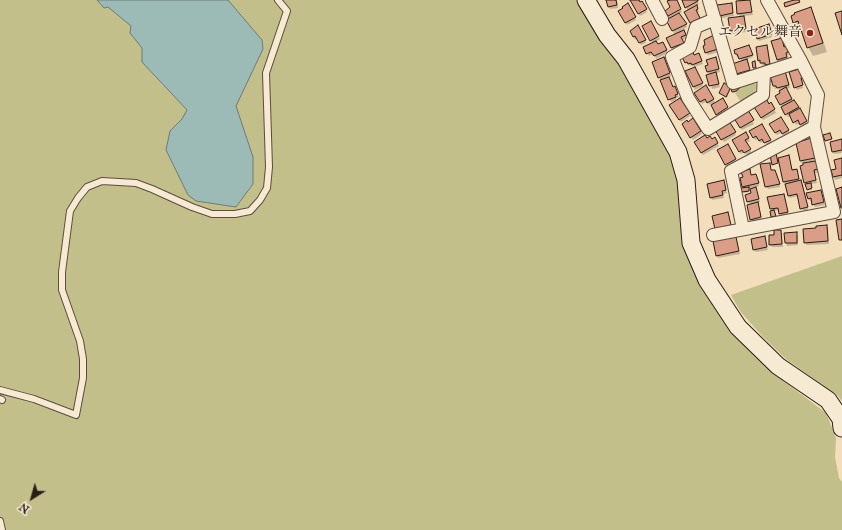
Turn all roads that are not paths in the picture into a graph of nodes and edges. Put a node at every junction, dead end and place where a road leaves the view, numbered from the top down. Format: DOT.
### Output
graph roads {
  1 [pos="278,0"];
  2 [pos="586,0"];
  3 [pos="652,0"];
  4 [pos="709,0"];
  5 [pos="767,0"];
  6 [pos="662,19"];
  7 [pos="715,19"];
  8 [pos="801,61"];
  9 [pos="764,74"];
  10 [pos="814,127"];
  11 [pos="743,229"];
  12 [pos="713,235"];
  13 [pos="0,390"];
  14 [pos="842,428"];
  15 [pos="0,521"];
  16 [pos="2,530"];
  1 -- 13 [label="lane"];
  2 -- 14 [label="street"];
  3 -- 6 [label="street"];
  4 -- 7 [label="street"];
  5 -- 8 [label="street"];
  7 -- 9 [label="street"];
  7 -- 9 [label="street"];
  8 -- 9 [label="street"];
  8 -- 10 [label="street"];
  10 -- 11 [label="street"];
  10 -- 11 [label="street"];
  11 -- 12 [label="street"];
  15 -- 16 [label="lane"];
}
